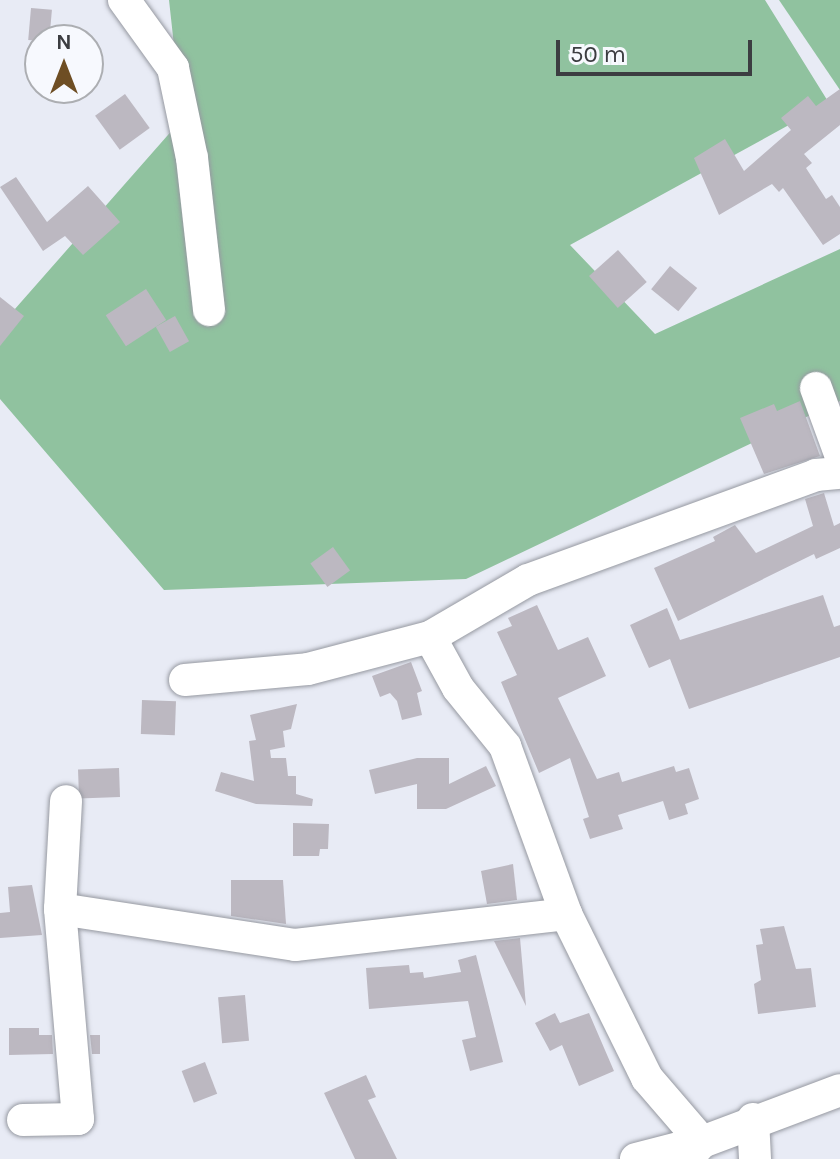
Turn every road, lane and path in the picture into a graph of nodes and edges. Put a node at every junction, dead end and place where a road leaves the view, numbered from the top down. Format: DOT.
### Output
graph roads {
  1 [pos="124,0"];
  2 [pos="209,310"];
  3 [pos="816,388"];
  4 [pos="840,454"];
  5 [pos="840,473"];
  6 [pos="430,637"];
  7 [pos="185,680"];
  8 [pos="66,801"];
  9 [pos="60,909"];
  10 [pos="566,914"];
  11 [pos="840,1090"];
  12 [pos="753,1119"];
  13 [pos="23,1120"];
  14 [pos="694,1151"];
  15 [pos="636,1159"];
  16 [pos="755,1159"];
  1 -- 2 [label="street"];
  3 -- 4 [label="street"];
  5 -- 6 [label="street"];
  6 -- 7 [label="street"];
  6 -- 10 [label="street"];
  8 -- 9 [label="street"];
  9 -- 10 [label="street"];
  9 -- 13 [label="street"];
  10 -- 14 [label="street"];
  11 -- 12 [label="street"];
  12 -- 14 [label="street"];
  12 -- 16 [label="street"];
  14 -- 15 [label="street"];
}
